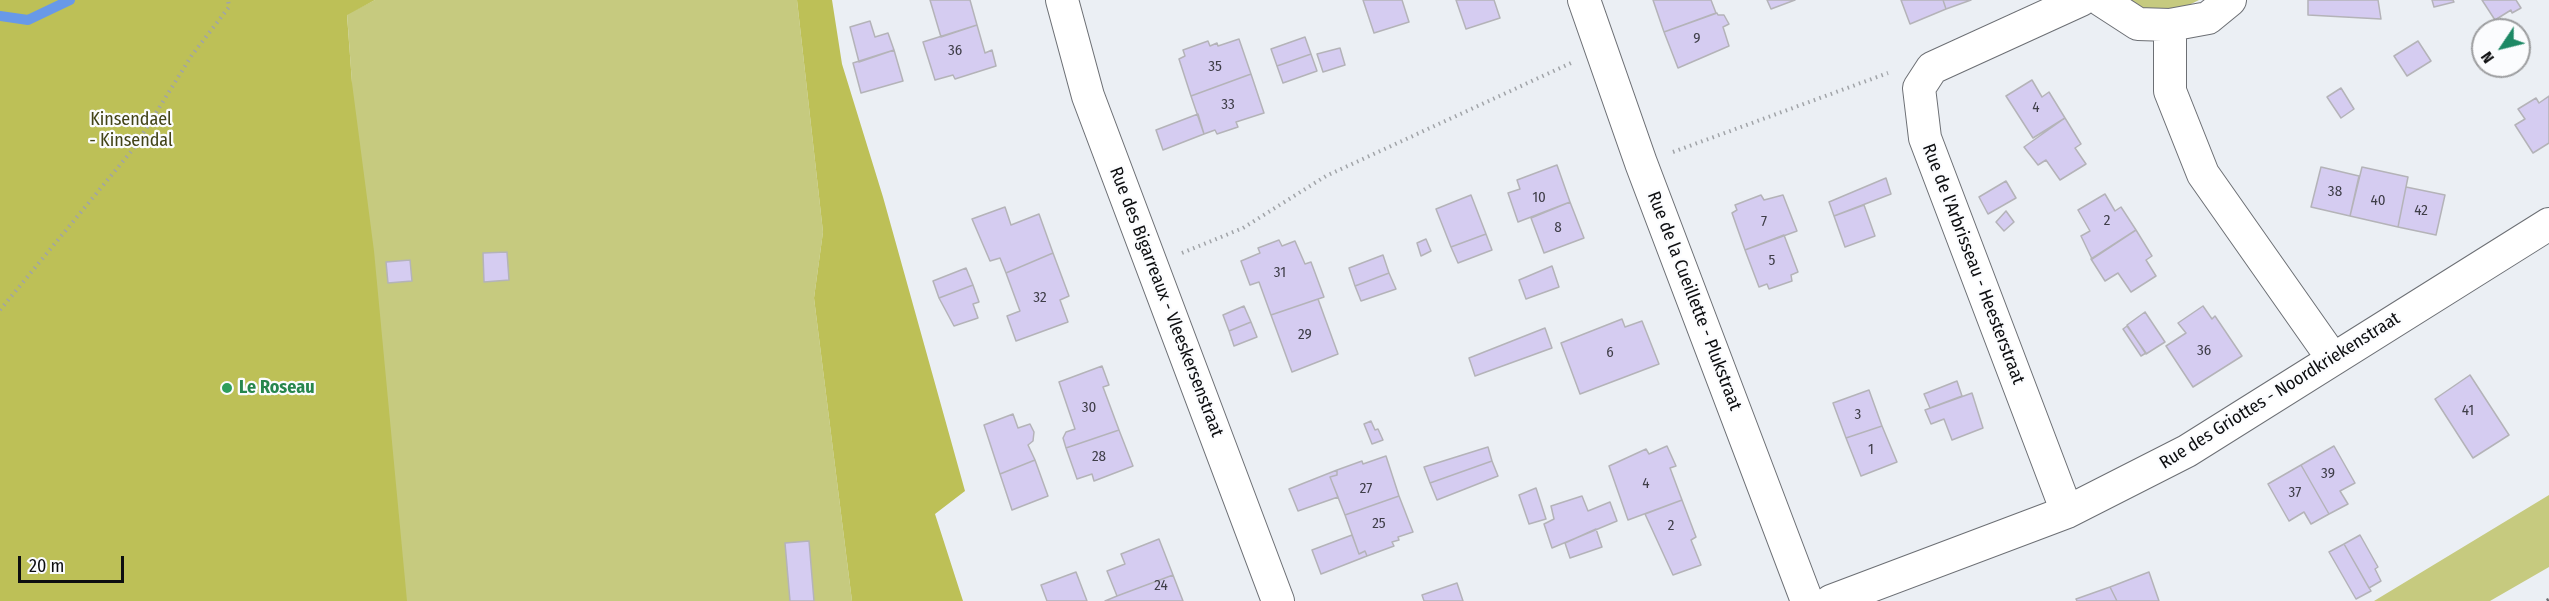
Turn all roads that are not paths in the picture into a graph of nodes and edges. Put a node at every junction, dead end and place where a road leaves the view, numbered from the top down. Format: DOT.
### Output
graph roads {
  1 [pos="1062,0"];
  2 [pos="1584,0"];
  3 [pos="2081,0"];
  4 [pos="2102,0"];
  5 [pos="2230,0"];
  6 [pos="2170,25"];
  7 [pos="2549,224"];
  8 [pos="2333,359"];
  9 [pos="2067,512"];
  10 [pos="1278,601"];
  11 [pos="1807,601"];
  12 [pos="1831,601"];
  1 -- 10 [label="street, Rue des Bigarreaux - Vleeskersenstraat"];
  2 -- 11 [label="street, Rue de la Cueillette - Plukstraat"];
  3 -- 9 [label="street, Rue de l'Arbrisseau - Heesterstraat"];
  4 -- 6 [label="street"];
  5 -- 6 [label="street"];
  6 -- 8 [label="street"];
  7 -- 8 [label="street, Rue des Griottes - Noordkriekenstraat"];
  8 -- 9 [label="street, Rue des Griottes - Noordkriekenstraat"];
  9 -- 12 [label="street, Rue des Griottes - Noordkriekenstraat"];
}
